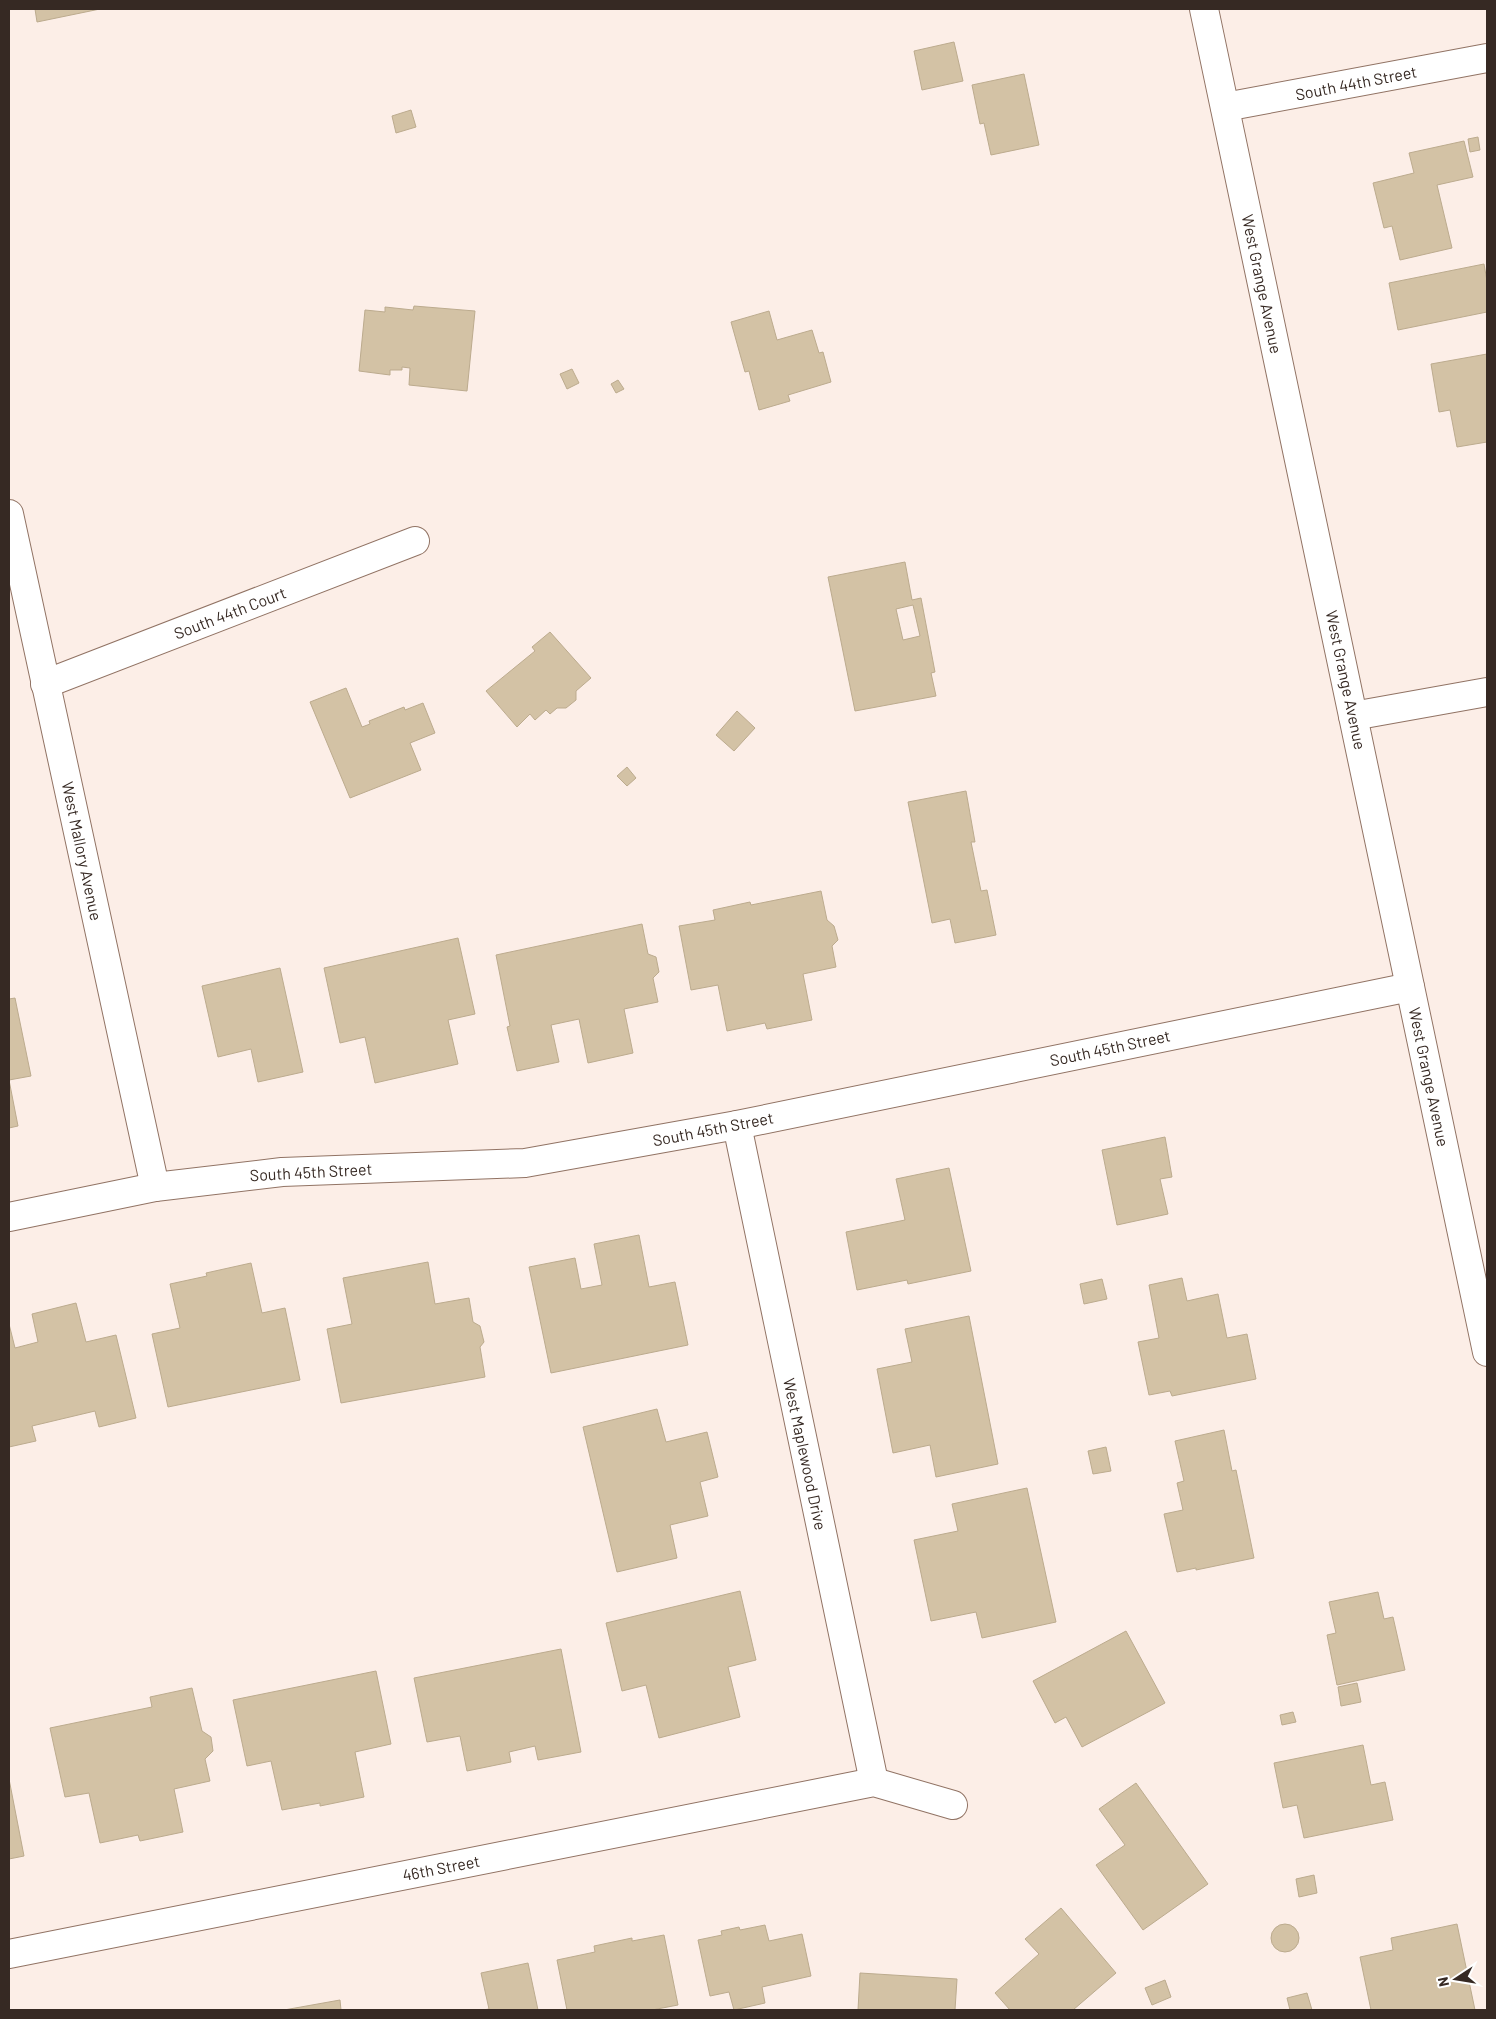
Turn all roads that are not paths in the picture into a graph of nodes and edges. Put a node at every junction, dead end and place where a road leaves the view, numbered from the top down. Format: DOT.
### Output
graph roads {
  1 [pos="1204,9"];
  2 [pos="1487,58"];
  3 [pos="1225,107"];
  4 [pos="9,514"];
  5 [pos="415,541"];
  6 [pos="45,684"];
  7 [pos="1487,692"];
  8 [pos="1354,716"];
  9 [pos="1410,987"];
  10 [pos="737,1125"];
  11 [pos="155,1187"];
  12 [pos="9,1217"];
  13 [pos="1487,1352"];
  14 [pos="874,1782"];
  15 [pos="953,1805"];
  16 [pos="9,1954"];
  1 -- 3 [label="street, West Grange Avenue"];
  2 -- 3 [label="street, South 44th Street"];
  3 -- 8 [label="street, West Grange Avenue"];
  4 -- 6 [label="street, West Mallory Avenue"];
  5 -- 6 [label="street, South 44th Court"];
  6 -- 11 [label="street, West Mallory Avenue"];
  7 -- 8 [label="street"];
  8 -- 9 [label="street, West Grange Avenue"];
  9 -- 10 [label="street, South 45th Street"];
  9 -- 13 [label="street, West Grange Avenue"];
  10 -- 11 [label="street, South 45th Street"];
  10 -- 14 [label="street, West Maplewood Drive"];
  11 -- 12 [label="street, South 45th Street"];
  14 -- 15 [label="street"];
  14 -- 16 [label="street, 46th Street"];
}
